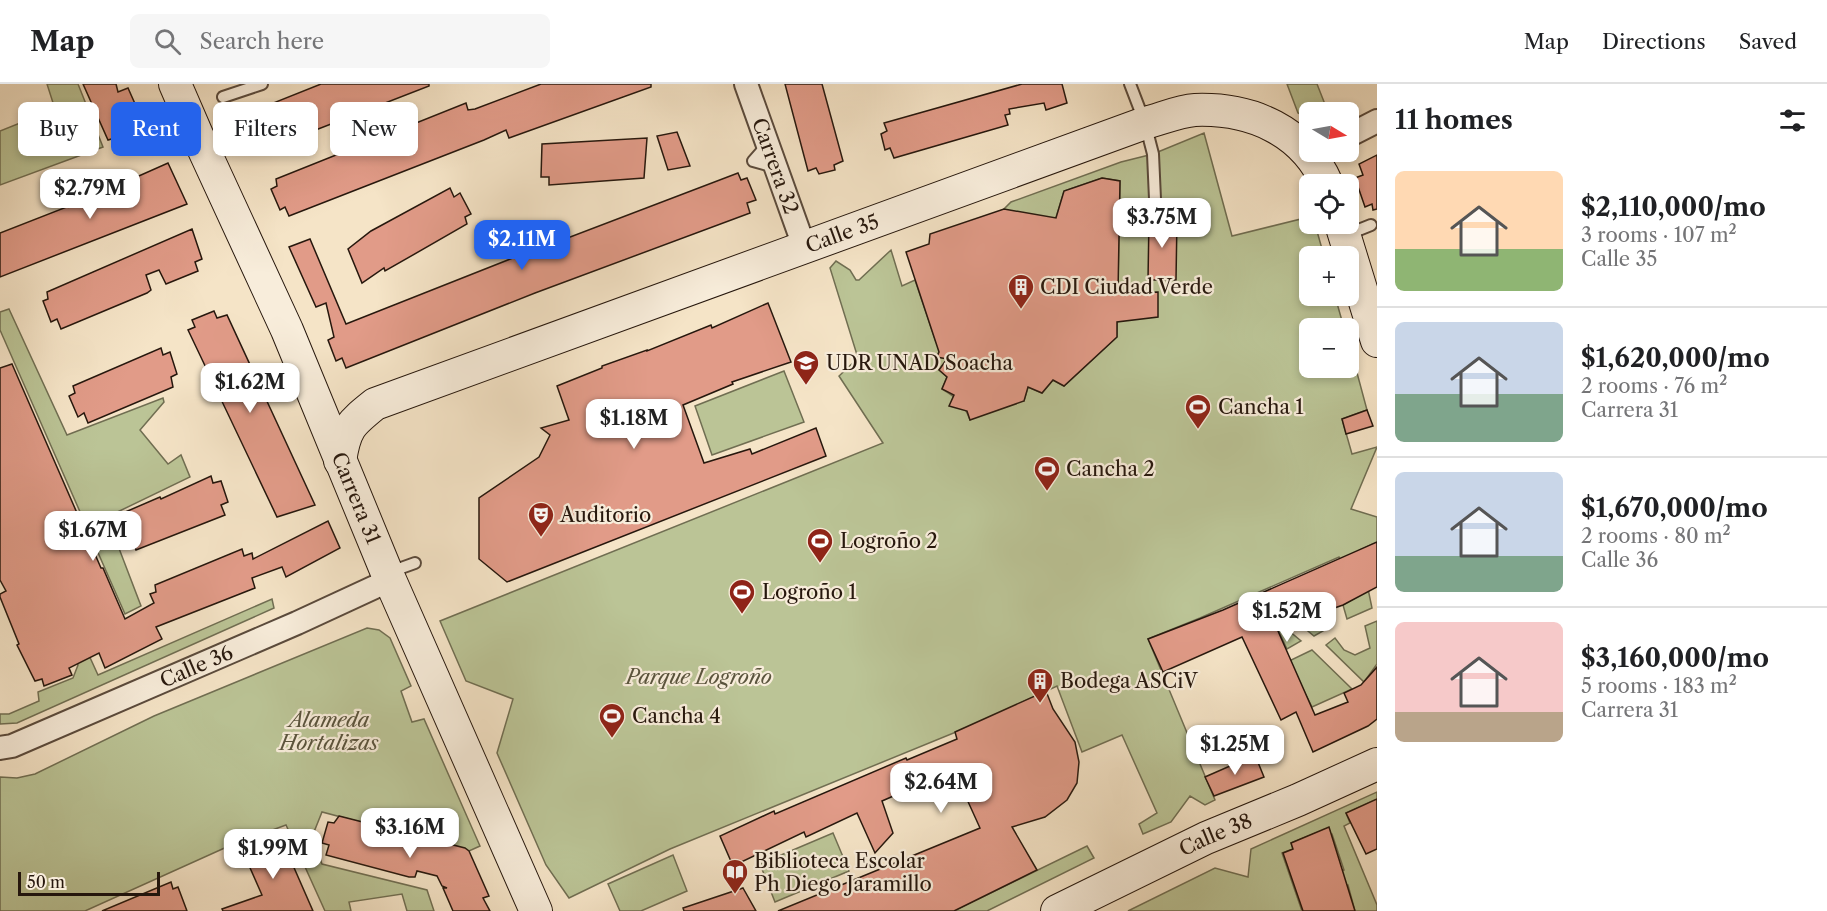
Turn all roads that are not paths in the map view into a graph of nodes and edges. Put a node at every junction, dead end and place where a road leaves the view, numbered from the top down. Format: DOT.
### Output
graph roads {
  1 [pos="175,84"];
  2 [pos="262,84"];
  3 [pos="746,84"];
  4 [pos="1130,84"];
  5 [pos="223,97"];
  6 [pos="1377,121"];
  7 [pos="1145,123"];
  8 [pos="1359,130"];
  9 [pos="1299,140"];
  10 [pos="1155,199"];
  11 [pos="1354,234"];
  12 [pos="805,249"];
  13 [pos="1377,341"];
  14 [pos="310,386"];
  15 [pos="375,404"];
  16 [pos="340,461"];
  17 [pos="397,572"];
  18 [pos="0,748"];
  19 [pos="1377,764"];
  20 [pos="536,911"];
  21 [pos="1057,911"];
  1 -- 14 [label="street, Carrera 31"];
  2 -- 5 [label="lane"];
  3 -- 12 [label="street, Carrera 32"];
  4 -- 7 [label="lane"];
  6 -- 8 [label="street"];
  7 -- 9 [label="street, Calle 35"];
  7 -- 10 [label="lane"];
  7 -- 12 [label="street, Calle 35"];
  11 -- 13 [label="street"];
  12 -- 15 [label="street, Calle 35"];
  14 -- 15 [label="street, Calle 35"];
  14 -- 16 [label="street, Carrera 31"];
  15 -- 16 [label="street, Calle 35"];
  16 -- 17 [label="street, Carrera 31"];
  17 -- 18 [label="street, Calle 36"];
  17 -- 20 [label="street, Carrera 31"];
  19 -- 21 [label="street, Calle 38"];
}
